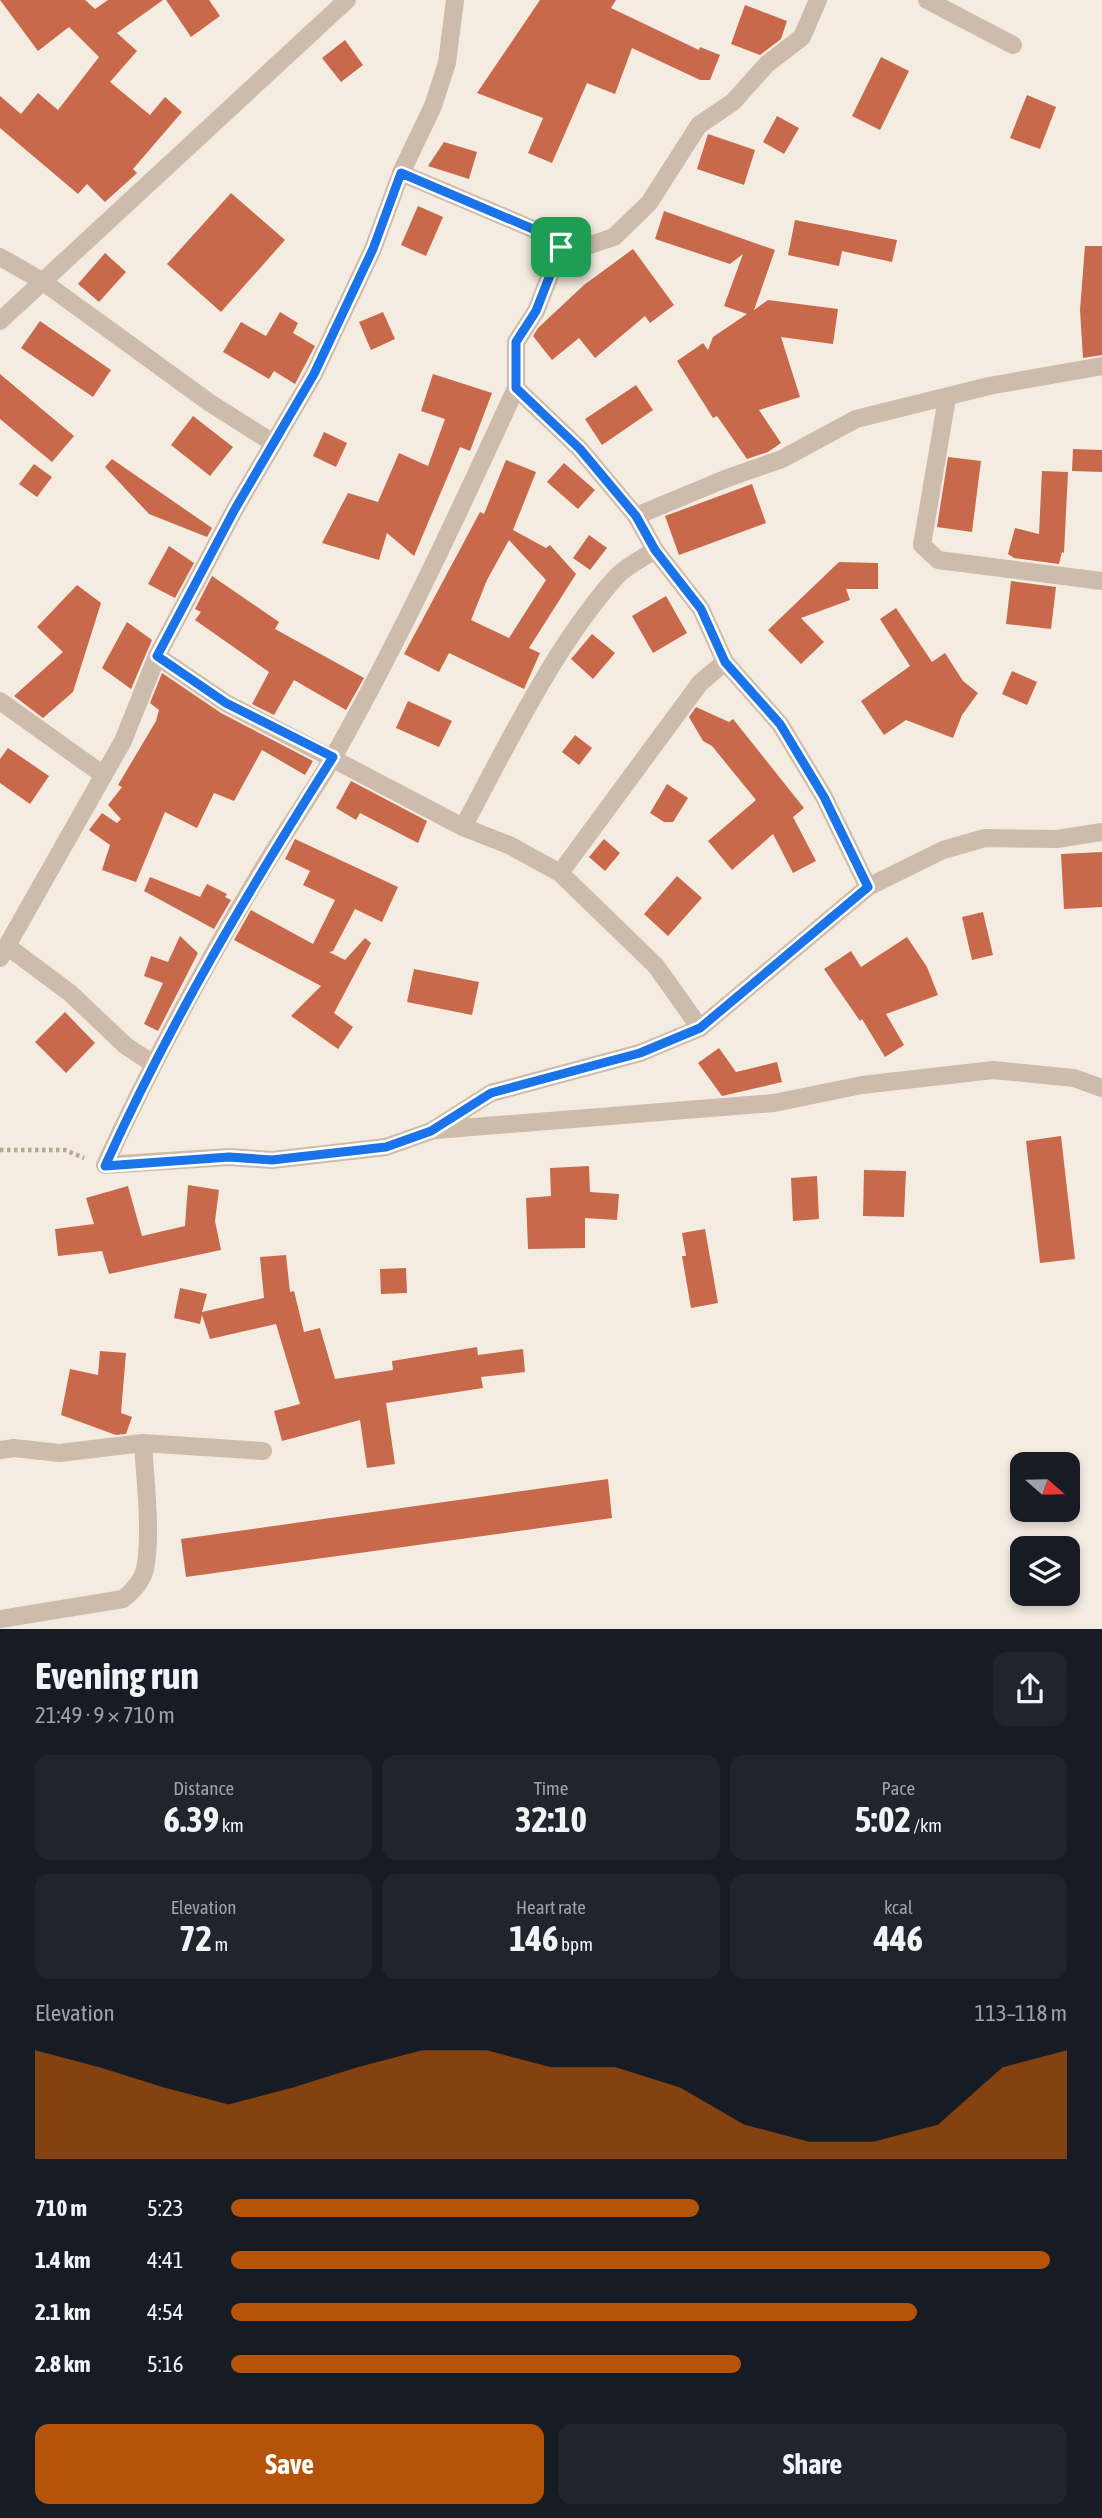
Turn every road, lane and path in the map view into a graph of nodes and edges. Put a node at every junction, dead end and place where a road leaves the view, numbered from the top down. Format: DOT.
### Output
graph roads {
  1 [pos="347,0"];
  2 [pos="455,0"];
  3 [pos="818,0"];
  4 [pos="927,0"];
  5 [pos="1013,45"];
  6 [pos="401,173"];
  7 [pos="561,247"];
  8 [pos="0,257"];
  9 [pos="42,281"];
  10 [pos="0,320"];
  11 [pos="1102,366"];
  12 [pos="516,388"];
  13 [pos="947,398"];
  14 [pos="273,443"];
  15 [pos="636,516"];
  16 [pos="655,550"];
  17 [pos="1102,581"];
  18 [pos="157,656"];
  19 [pos="725,662"];
  20 [pos="0,701"];
  21 [pos="333,757"];
  22 [pos="102,774"];
  23 [pos="463,827"];
  24 [pos="1102,832"];
  25 [pos="560,873"];
  26 [pos="868,887"];
  27 [pos="4,952"];
  28 [pos="700,1028"];
  29 [pos="152,1063"];
  30 [pos="1102,1088"];
  31 [pos="431,1131"];
  32 [pos="0,1150"];
  33 [pos="105,1166"];
  34 [pos="143,1443"];
  35 [pos="0,1450"];
  36 [pos="263,1451"];
  37 [pos="0,1619"];
  1 -- 9 [label="street"];
  2 -- 6 [label="street"];
  3 -- 7 [label="street"];
  4 -- 5 [label="street"];
  6 -- 7 [label="street"];
  6 -- 14 [label="street"];
  7 -- 12 [label="street"];
  8 -- 9 [label="street"];
  9 -- 10 [label="street"];
  9 -- 14 [label="street"];
  11 -- 13 [label="street"];
  12 -- 15 [label="street"];
  12 -- 21 [label="street"];
  13 -- 15 [label="street"];
  13 -- 17 [label="street"];
  14 -- 18 [label="street"];
  15 -- 16 [label="street"];
  16 -- 19 [label="street"];
  16 -- 23 [label="street"];
  18 -- 21 [label="street"];
  18 -- 22 [label="street"];
  19 -- 25 [label="street"];
  19 -- 26 [label="street"];
  20 -- 22 [label="street"];
  21 -- 23 [label="street"];
  21 -- 29 [label="street"];
  22 -- 27 [label="street"];
  23 -- 25 [label="street"];
  24 -- 26 [label="street"];
  25 -- 28 [label="street"];
  26 -- 28 [label="street"];
  27 -- 29 [label="street"];
  28 -- 31 [label="street"];
  29 -- 33 [label="street"];
  30 -- 31 [label="street"];
  31 -- 33 [label="street"];
  32 -- 33 [label="path"];
  34 -- 35 [label="street"];
  34 -- 36 [label="street"];
  34 -- 37 [label="street"];
}
